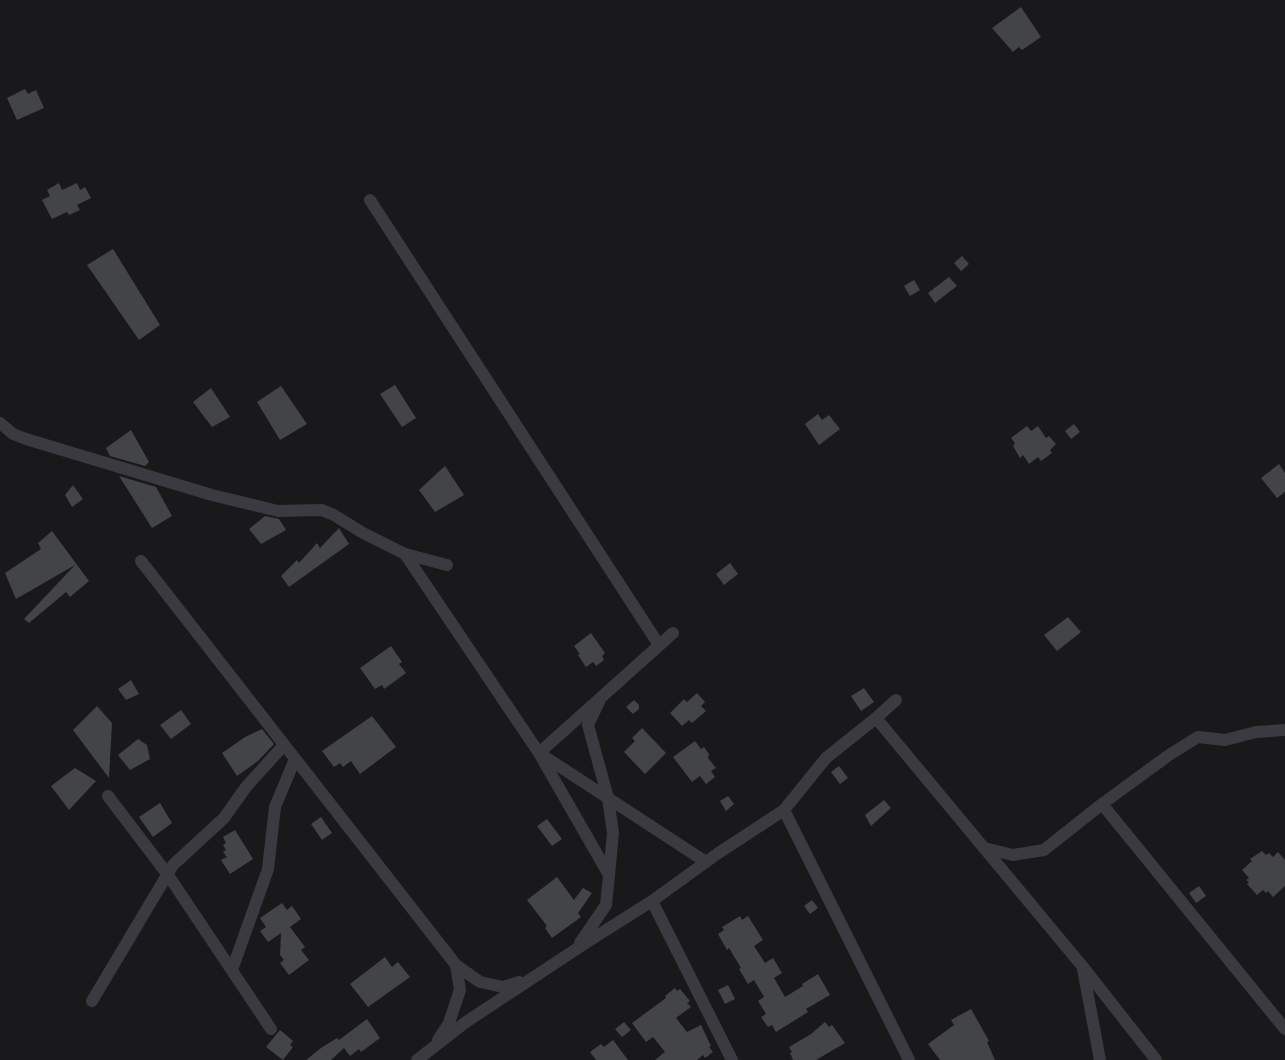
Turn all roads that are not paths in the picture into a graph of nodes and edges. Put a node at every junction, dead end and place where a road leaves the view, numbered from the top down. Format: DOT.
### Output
graph roads {
  1 [pos="370,200"];
  2 [pos="0,422"];
  3 [pos="405,554"];
  4 [pos="141,561"];
  5 [pos="447,565"];
  6 [pos="673,632"];
  7 [pos="659,645"];
  8 [pos="601,698"];
  9 [pos="896,700"];
  10 [pos="876,718"];
  11 [pos="1285,730"];
  12 [pos="284,744"];
  13 [pos="539,753"];
  14 [pos="295,758"];
  15 [pos="108,796"];
  16 [pos="608,798"];
  17 [pos="1102,804"];
  18 [pos="784,810"];
  19 [pos="984,848"];
  20 [pos="706,862"];
  21 [pos="168,875"];
  22 [pos="609,875"];
  23 [pos="652,901"];
  24 [pos="575,950"];
  25 [pos="456,965"];
  26 [pos="1083,967"];
  27 [pos="232,970"];
  28 [pos="533,978"];
  29 [pos="92,1001"];
  30 [pos="271,1029"];
  31 [pos="1285,1029"];
  32 [pos="434,1047"];
  33 [pos="726,1057"];
  34 [pos="417,1060"];
  35 [pos="909,1060"];
  36 [pos="1100,1060"];
  37 [pos="1156,1060"];
  1 -- 7 [label="street"];
  2 -- 3 [label="street"];
  3 -- 5 [label="street"];
  3 -- 13 [label="street"];
  4 -- 12 [label="street"];
  6 -- 7 [label="street"];
  7 -- 8 [label="street"];
  8 -- 13 [label="street"];
  8 -- 16 [label="street"];
  9 -- 10 [label="street"];
  10 -- 18 [label="street"];
  10 -- 19 [label="street"];
  11 -- 17 [label="street"];
  12 -- 14 [label="street"];
  12 -- 21 [label="street"];
  13 -- 16 [label="street"];
  13 -- 22 [label="street"];
  14 -- 25 [label="street"];
  14 -- 27 [label="street"];
  15 -- 21 [label="street"];
  16 -- 20 [label="street"];
  16 -- 22 [label="street"];
  17 -- 19 [label="street"];
  17 -- 31 [label="street"];
  18 -- 20 [label="street"];
  18 -- 35 [label="street"];
  19 -- 26 [label="street"];
  20 -- 23 [label="street"];
  21 -- 27 [label="street"];
  21 -- 29 [label="street"];
  22 -- 24 [label="street"];
  23 -- 24 [label="street"];
  23 -- 33 [label="street"];
  24 -- 28 [label="street"];
  25 -- 28 [label="street"];
  25 -- 32 [label="street"];
  26 -- 36 [label="street"];
  26 -- 37 [label="street"];
  27 -- 30 [label="street"];
  28 -- 32 [label="street"];
  32 -- 34 [label="street"];
}
